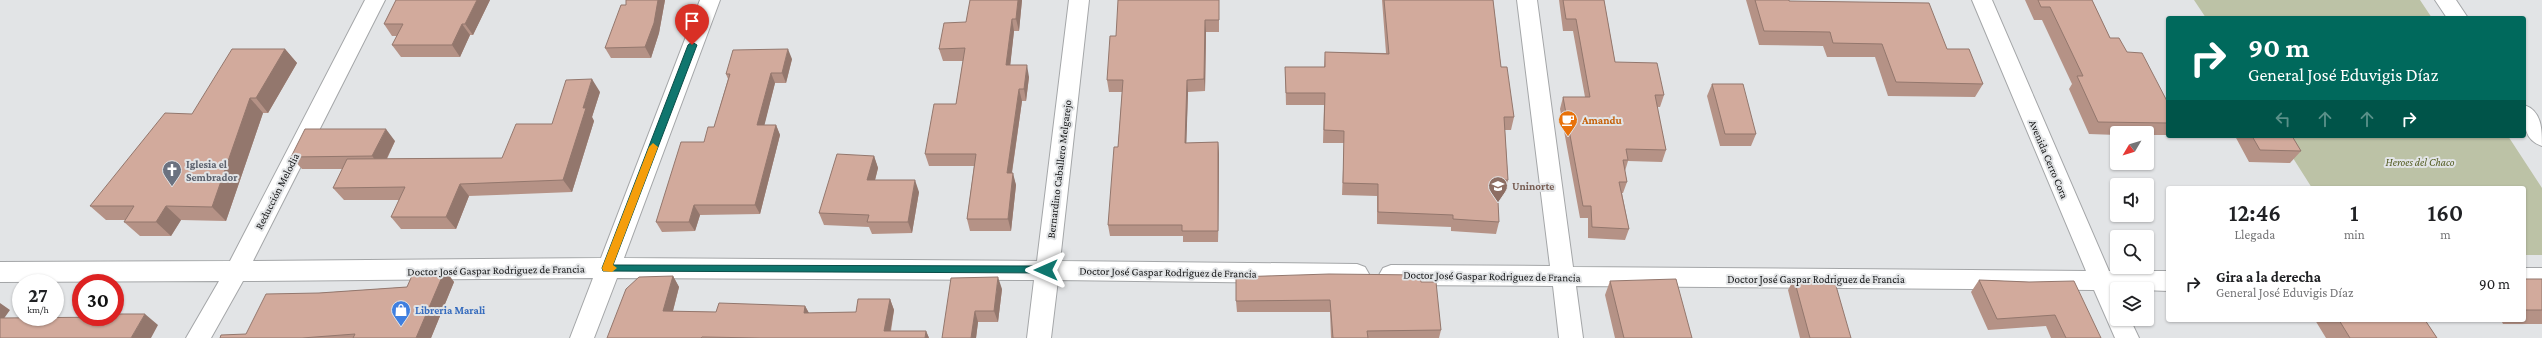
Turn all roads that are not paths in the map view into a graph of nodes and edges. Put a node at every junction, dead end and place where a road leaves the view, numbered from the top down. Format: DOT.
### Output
graph roads {
  1 [pos="375,0"];
  2 [pos="710,0"];
  3 [pos="1079,0"];
  4 [pos="1527,0"];
  5 [pos="1982,0"];
  6 [pos="2445,0"];
  7 [pos="2457,16"];
  8 [pos="2526,116"];
  9 [pos="2542,138"];
  10 [pos="607,268"];
  11 [pos="1046,270"];
  12 [pos="0,272"];
  13 [pos="236,272"];
  14 [pos="1563,277"];
  15 [pos="2526,278"];
  16 [pos="2542,278"];
  17 [pos="2101,281"];
  18 [pos="2166,281"];
  19 [pos="2110,302"];
  20 [pos="2121,326"];
  21 [pos="198,338"];
  22 [pos="582,338"];
  23 [pos="1039,338"];
  24 [pos="1571,338"];
  25 [pos="2126,338"];
  1 -- 13 [label="street, Reducción Melodia"];
  2 -- 10 [label="street"];
  3 -- 11 [label="street, Bernardino Caballero Melgarejo"];
  4 -- 14 [label="street"];
  5 -- 17 [label="street, Avenida Cerro Cora"];
  6 -- 7 [label="street"];
  8 -- 9 [label="street"];
  10 -- 11 [label="street, Doctor José Gaspar Rodriguez de Francia"];
  10 -- 13 [label="street, Doctor José Gaspar Rodriguez de Francia"];
  10 -- 22 [label="street"];
  11 -- 14 [label="street, Doctor José Gaspar Rodriguez de Francia"];
  11 -- 23 [label="street, Bernardino Caballero Melgarejo"];
  12 -- 13 [label="street, Doctor José Gaspar Rodriguez de Francia"];
  13 -- 21 [label="street, Reducción Melodia"];
  14 -- 17 [label="street, Doctor José Gaspar Rodriguez de Francia"];
  14 -- 24 [label="street"];
  15 -- 16 [label="street"];
  17 -- 18 [label="street, Doctor José Gaspar Rodriguez de Francia"];
  17 -- 19 [label="street, Avenida Cerro Cora"];
  20 -- 25 [label="street, Avenida Cerro Cora"];
}
